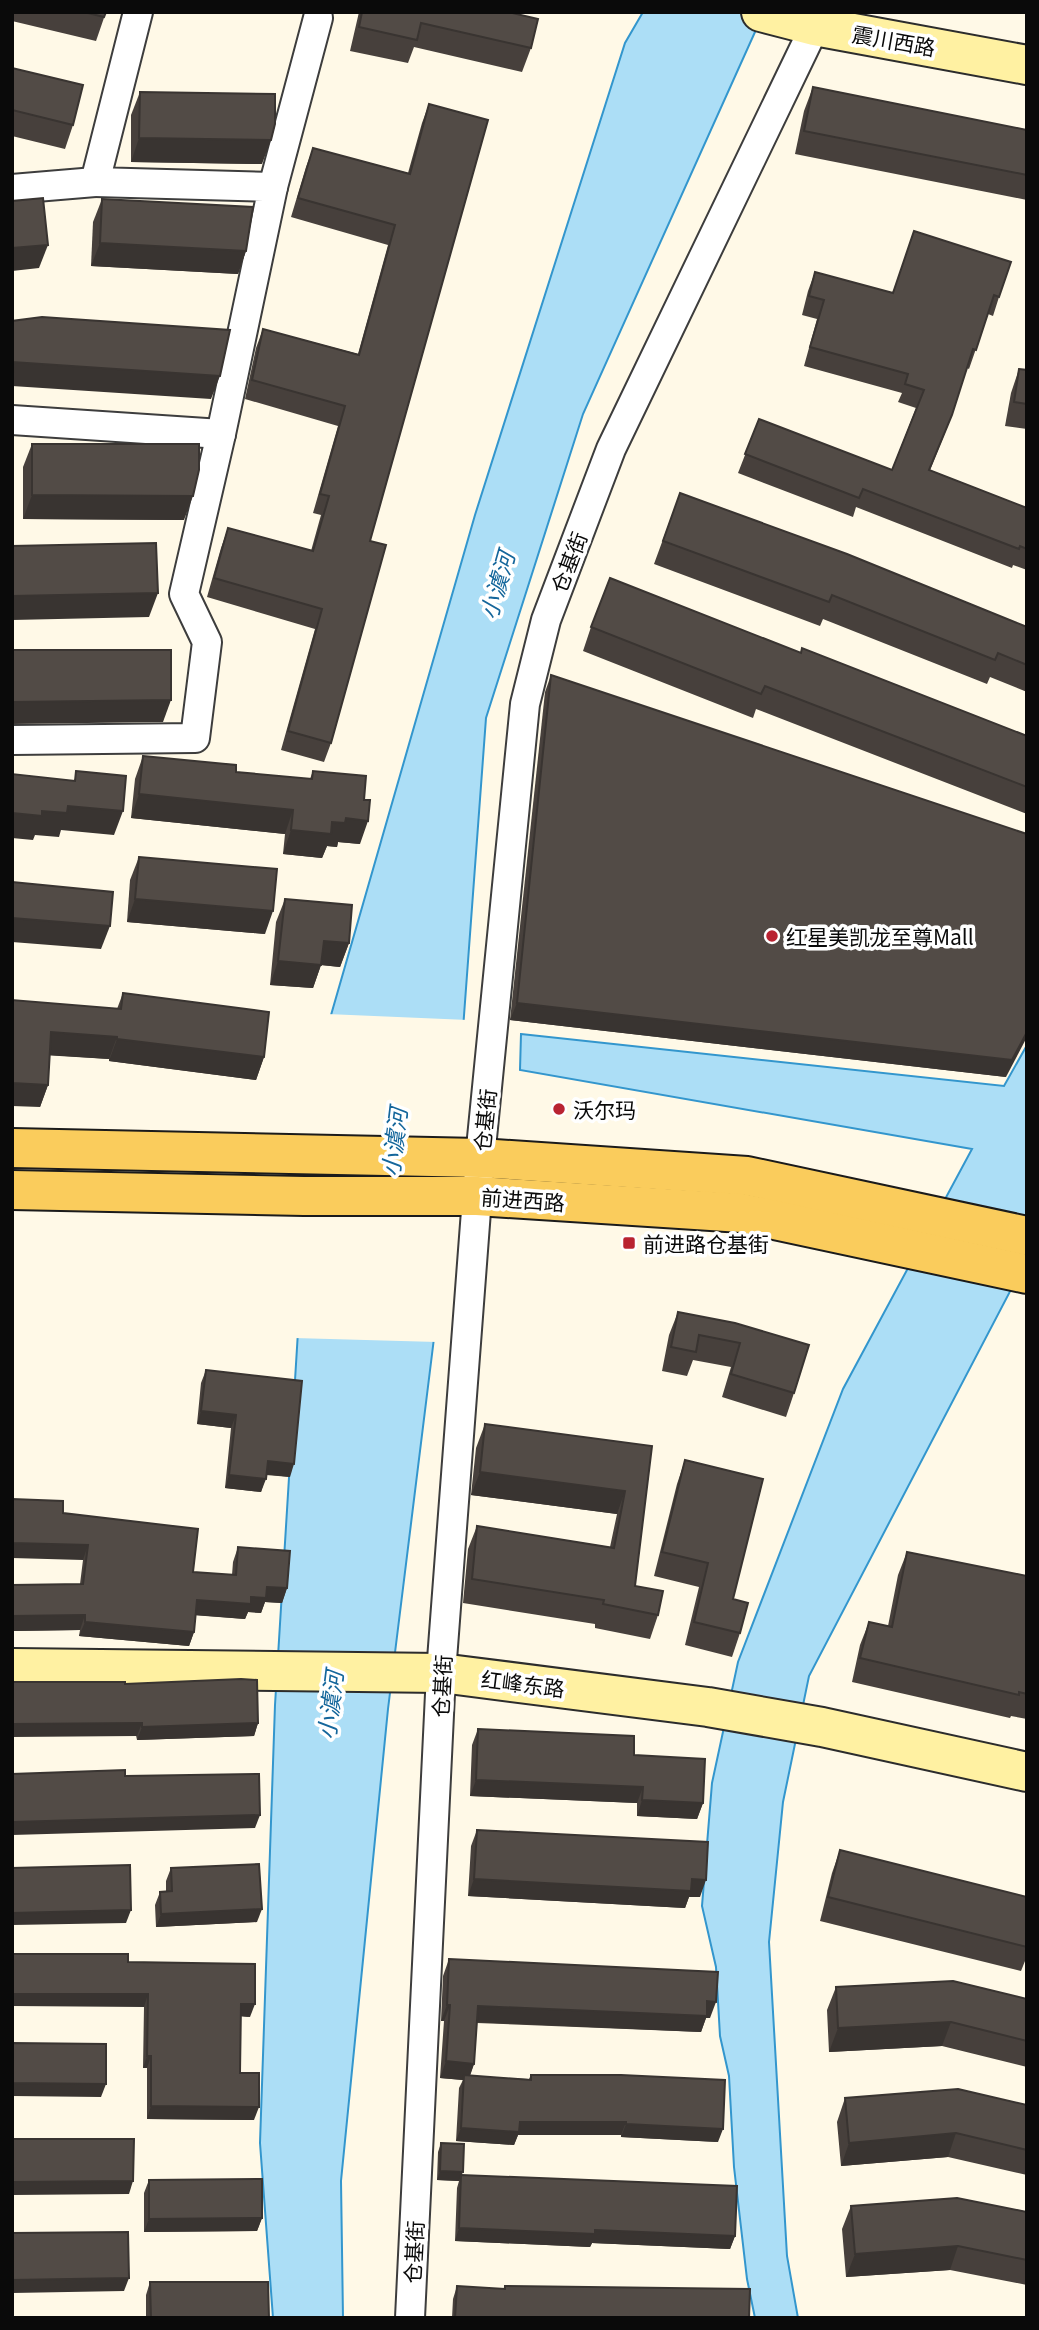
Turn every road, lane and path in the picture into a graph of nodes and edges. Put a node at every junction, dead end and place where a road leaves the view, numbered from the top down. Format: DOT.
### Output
graph roads {
  1 [pos="138,12"];
  2 [pos="766,14"];
  3 [pos="318,18"];
  4 [pos="815,26"];
  5 [pos="1027,65"];
  6 [pos="95,182"];
  7 [pos="273,187"];
  8 [pos="12,189"];
  9 [pos="12,420"];
  10 [pos="221,434"];
  11 [pos="12,740"];
  12 [pos="12,1148"];
  13 [pos="469,1157"];
  14 [pos="12,1190"];
  15 [pos="465,1196"];
  16 [pos="1027,1236"];
  17 [pos="1027,1274"];
  18 [pos="12,1668"];
  19 [pos="427,1673"];
  20 [pos="1027,1772"];
  21 [pos="410,2318"];
  1 -- 6 [label="street"];
  2 -- 4 [label="street, 震川西路"];
  3 -- 7 [label="street"];
  4 -- 5 [label="street, 震川西路"];
  4 -- 13 [label="street, 仓基街"];
  6 -- 7 [label="street"];
  6 -- 8 [label="street"];
  7 -- 10 [label="street"];
  9 -- 10 [label="street"];
  10 -- 11 [label="street"];
  12 -- 13 [label="main road, 前进西路"];
  13 -- 15 [label="street, 仓基街"];
  13 -- 16 [label="main road, 前进西路"];
  14 -- 15 [label="main road, 前进西路"];
  15 -- 17 [label="main road, 前进西路"];
  15 -- 19 [label="street, 仓基街"];
  18 -- 19 [label="street, 红峰东路"];
  19 -- 20 [label="street, 红峰东路"];
  19 -- 21 [label="street, 仓基街"];
}
